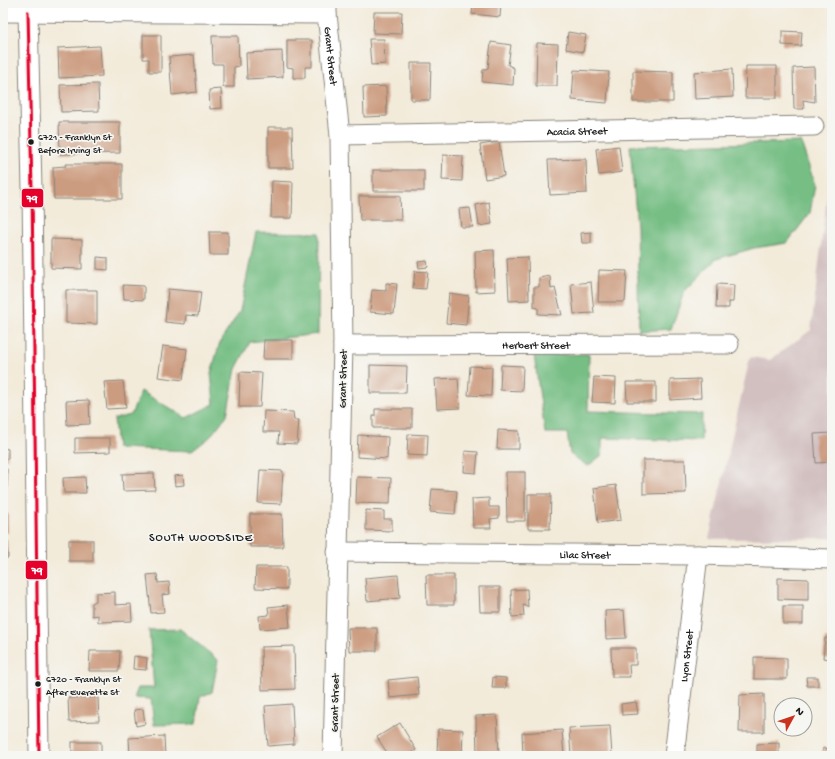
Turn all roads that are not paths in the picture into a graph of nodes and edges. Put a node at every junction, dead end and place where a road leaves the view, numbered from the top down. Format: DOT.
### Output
graph roads {
  1 [pos="327,8"];
  2 [pos="3,12"];
  3 [pos="28,12"];
  4 [pos="814,126"];
  5 [pos="340,135"];
  6 [pos="729,344"];
  7 [pos="343,345"];
  8 [pos="337,552"];
  9 [pos="698,555"];
  10 [pos="832,558"];
  11 [pos="39,756"];
  12 [pos="332,756"];
  13 [pos="674,756"];
  1 -- 3 [label="street"];
  1 -- 5 [label="street, Grant Street"];
  2 -- 3 [label="street"];
  3 -- 11 [label="street"];
  4 -- 5 [label="street, Acacia Street"];
  5 -- 7 [label="street, Grant Street"];
  6 -- 7 [label="street, Herbert Street"];
  7 -- 8 [label="street, Grant Street"];
  8 -- 9 [label="street, Lilac Street"];
  8 -- 12 [label="street, Grant Street"];
  9 -- 10 [label="street, Lilac Street"];
  9 -- 13 [label="street, Lyon Street"];
}
